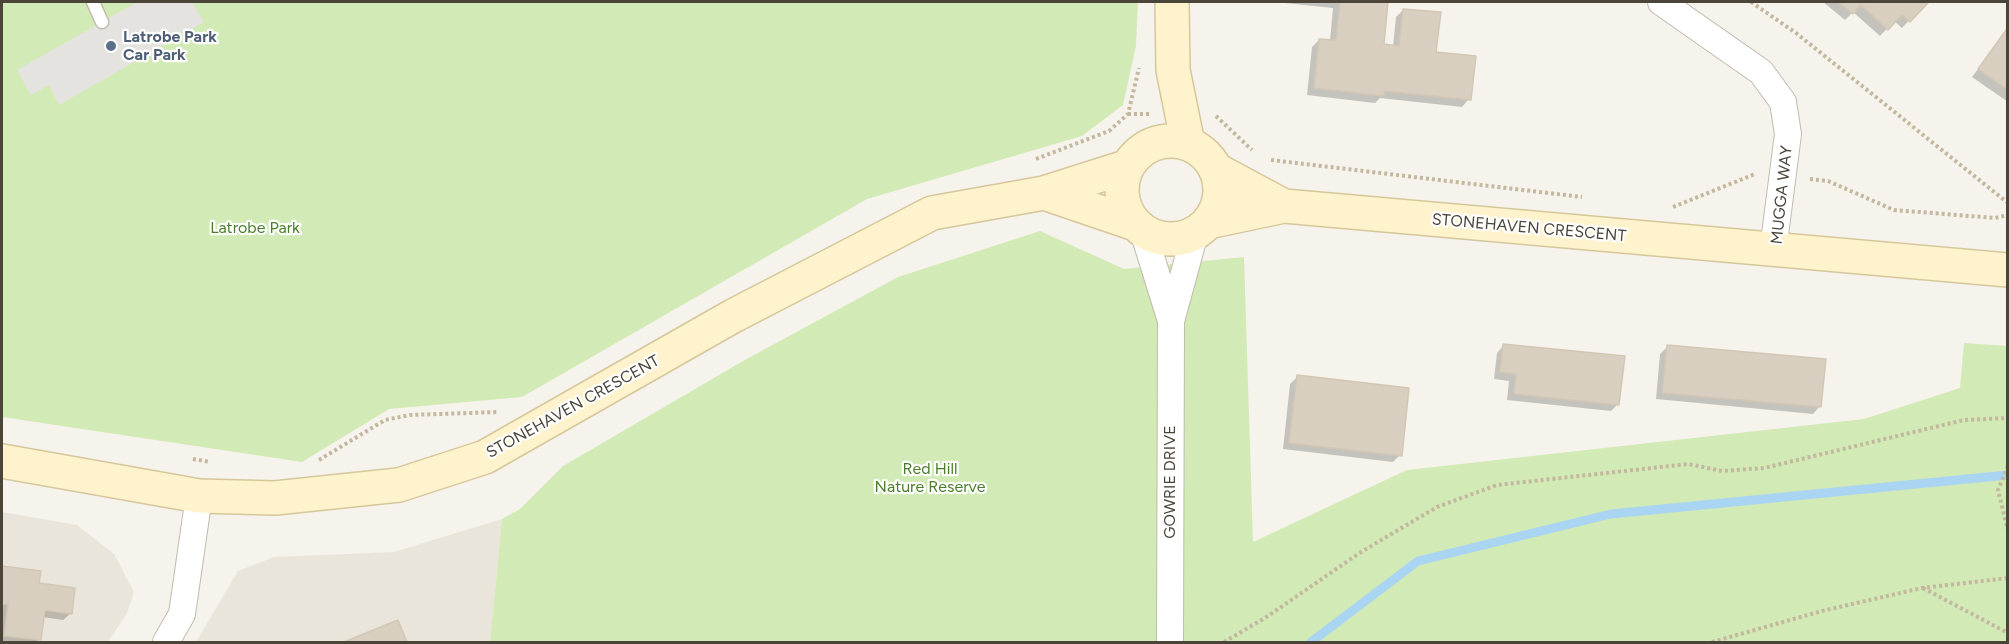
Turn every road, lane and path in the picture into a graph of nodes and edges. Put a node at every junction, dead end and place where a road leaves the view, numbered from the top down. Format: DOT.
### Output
graph roads {
  1 [pos="93,2"];
  2 [pos="1173,2"];
  3 [pos="1661,2"];
  4 [pos="1751,2"];
  5 [pos="102,22"];
  6 [pos="1173,70"];
  7 [pos="1128,114"];
  8 [pos="1215,116"];
  9 [pos="1188,144"];
  10 [pos="1254,152"];
  11 [pos="1137,157"];
  12 [pos="1261,159"];
  13 [pos="1025,162"];
  14 [pos="1215,169"];
  15 [pos="1783,175"];
  16 [pos="1044,193"];
  17 [pos="1589,198"];
  18 [pos="2007,202"];
  19 [pos="1284,206"];
  20 [pos="1671,208"];
  21 [pos="2007,215"];
  22 [pos="1202,227"];
  23 [pos="1139,228"];
  24 [pos="1773,250"];
  25 [pos="2007,270"];
  26 [pos="1171,321"];
  27 [pos="502,411"];
  28 [pos="2007,418"];
  29 [pos="185,458"];
  30 [pos="2,461"];
  31 [pos="318,461"];
  32 [pos="219,463"];
  33 [pos="2007,466"];
  34 [pos="199,496"];
  35 [pos="2007,531"];
  36 [pos="2007,578"];
  37 [pos="1922,588"];
  38 [pos="2007,633"];
  39 [pos="166,642"];
  40 [pos="1170,642"];
  41 [pos="1224,642"];
  42 [pos="1712,642"];
  1 -- 5 [label="lane"];
  2 -- 6 [label="main road"];
  3 -- 15 [label="street, MUGGA WAY"];
  4 -- 18 [label="path"];
  6 -- 9 [label="main road"];
  6 -- 11 [label="main road"];
  7 -- 13 [label="path"];
  8 -- 10 [label="path"];
  9 -- 11 [label="main road"];
  9 -- 14 [label="main road"];
  11 -- 16 [label="main road, STONEHAVEN CRESCENT"];
  11 -- 23 [label="main road"];
  12 -- 17 [label="path"];
  14 -- 19 [label="main road, STONEHAVEN CRESCENT"];
  14 -- 22 [label="main road"];
  15 -- 20 [label="path"];
  15 -- 21 [label="path"];
  15 -- 24 [label="street, MUGGA WAY"];
  16 -- 23 [label="main road, STONEHAVEN CRESCENT"];
  16 -- 34 [label="main road, STONEHAVEN CRESCENT"];
  19 -- 22 [label="main road, STONEHAVEN CRESCENT"];
  19 -- 24 [label="main road, STONEHAVEN CRESCENT"];
  22 -- 23 [label="main road"];
  22 -- 26 [label="street, GOWRIE DRIVE"];
  23 -- 26 [label="street, GOWRIE DRIVE"];
  24 -- 25 [label="main road, MUGGA WAY"];
  26 -- 40 [label="street, GOWRIE DRIVE"];
  27 -- 31 [label="path"];
  28 -- 41 [label="path"];
  29 -- 32 [label="path"];
  30 -- 34 [label="main road, STONEHAVEN CRESCENT"];
  33 -- 35 [label="path"];
  34 -- 39 [label="street"];
  36 -- 37 [label="path"];
  37 -- 38 [label="path"];
  37 -- 42 [label="path"];
}
